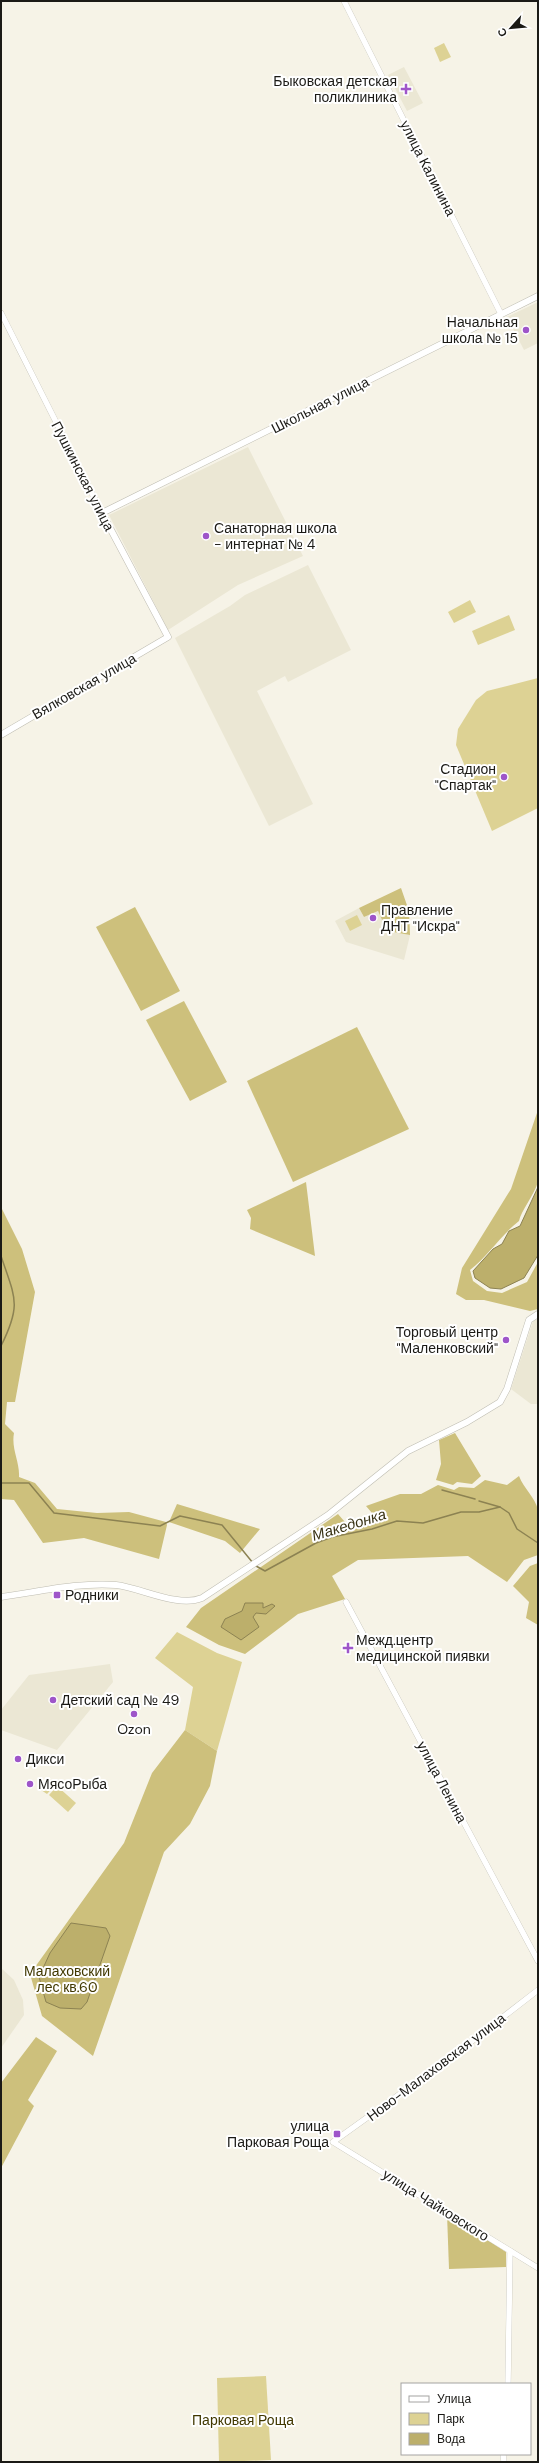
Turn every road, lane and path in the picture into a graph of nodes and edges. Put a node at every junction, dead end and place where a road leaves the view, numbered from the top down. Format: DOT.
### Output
graph roads {
  1 [pos="344,1"];
  2 [pos="538,296"];
  3 [pos="1,313"];
  4 [pos="501,314"];
  5 [pos="102,513"];
  6 [pos="168,637"];
  7 [pos="1,735"];
  8 [pos="538,1314"];
  9 [pos="1,1598"];
  10 [pos="346,1602"];
  11 [pos="538,1961"];
  12 [pos="538,1990"];
  13 [pos="333,2142"];
  14 [pos="510,2251"];
  15 [pos="538,2268"];
  16 [pos="508,2383"];
  1 -- 4 [label="street, улица Калинина"];
  2 -- 4 [label="main road, Школьная улица"];
  3 -- 5 [label="street, Пушкинская улица"];
  4 -- 5 [label="main road, Школьная улица"];
  5 -- 6 [label="main road, Пушкинская улица"];
  6 -- 7 [label="main road, Вялковская улица"];
  8 -- 9 [label="main road"];
  10 -- 11 [label="street, улица Ленина"];
  12 -- 13 [label="street, Ново-Малаховская улица"];
  13 -- 14 [label="street, улица Чайковского"];
  14 -- 15 [label="street, улица Чайковского"];
  14 -- 16 [label="street"];
}
